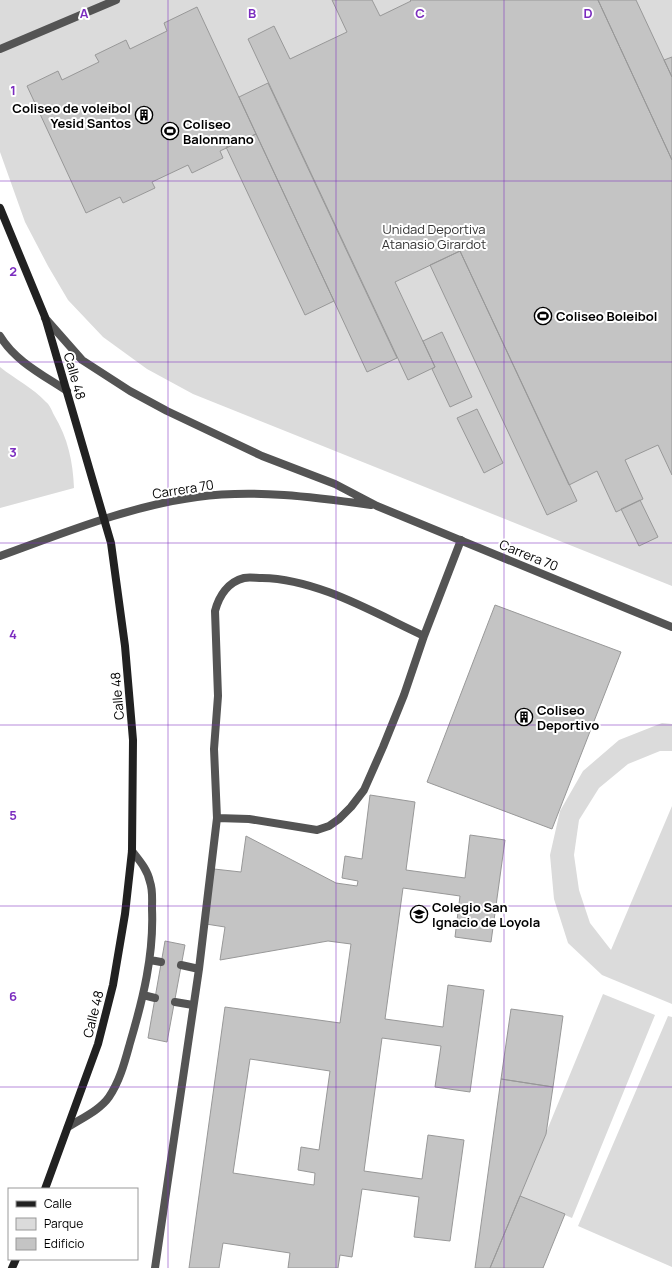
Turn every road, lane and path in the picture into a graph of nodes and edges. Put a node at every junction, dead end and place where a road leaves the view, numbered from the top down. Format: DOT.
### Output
graph roads {
  1 [pos="116,0"];
  2 [pos="0,49"];
  3 [pos="0,208"];
  4 [pos="45,317"];
  5 [pos="0,336"];
  6 [pos="67,391"];
  7 [pos="376,506"];
  8 [pos="104,520"];
  9 [pos="461,540"];
  10 [pos="0,556"];
  11 [pos="672,626"];
  12 [pos="424,636"];
  13 [pos="218,818"];
  14 [pos="132,851"];
  15 [pos="150,960"];
  16 [pos="161,962"];
  17 [pos="181,965"];
  18 [pos="198,969"];
  19 [pos="143,995"];
  20 [pos="155,998"];
  21 [pos="175,1002"];
  22 [pos="193,1005"];
  23 [pos="68,1127"];
  24 [pos="45,1188"];
  25 [pos="155,1268"];
  1 -- 2 [label="street"];
  3 -- 4 [label="main road, Calle 48"];
  4 -- 6 [label="main road, Calle 48"];
  4 -- 7 [label="street, Carrera 70"];
  5 -- 6 [label="street"];
  6 -- 8 [label="main road, Calle 48"];
  7 -- 8 [label="street, Carrera 70"];
  7 -- 9 [label="street, Carrera 70"];
  8 -- 10 [label="street, Carrera 70"];
  8 -- 14 [label="main road, Calle 48"];
  9 -- 11 [label="street, Carrera 70"];
  9 -- 12 [label="street"];
  12 -- 13 [label="street"];
  12 -- 13 [label="street"];
  13 -- 18 [label="street"];
  14 -- 15 [label="street"];
  14 -- 23 [label="main road, Calle 48"];
  15 -- 16 [label="street"];
  15 -- 19 [label="street"];
  17 -- 18 [label="street"];
  18 -- 22 [label="street"];
  19 -- 20 [label="street"];
  19 -- 23 [label="street"];
  21 -- 22 [label="street"];
  22 -- 25 [label="street"];
  23 -- 24 [label="main road, Calle 48"];
}
